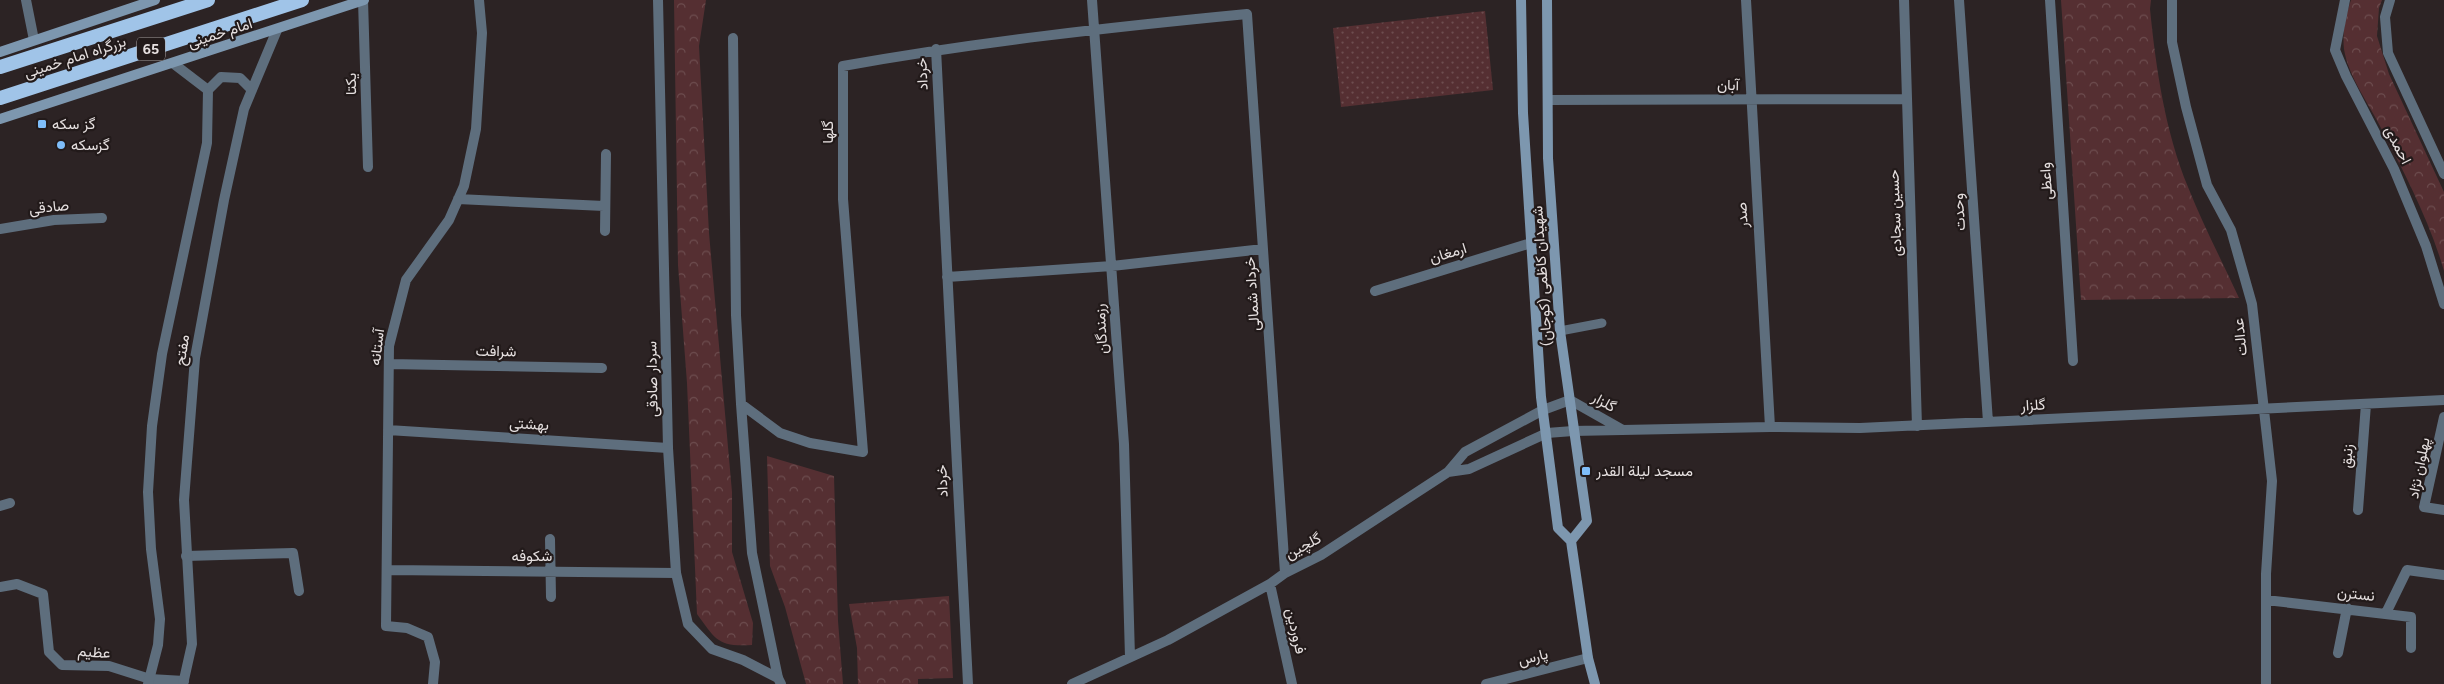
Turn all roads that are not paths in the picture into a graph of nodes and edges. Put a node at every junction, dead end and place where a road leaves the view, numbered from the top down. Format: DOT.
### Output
graph roads {
  1 [pos="26,0"];
  2 [pos="155,0"];
  3 [pos="208,0"];
  4 [pos="302,0"];
  5 [pos="364,0"];
  6 [pos="479,0"];
  7 [pos="650,0"];
  8 [pos="658,0"];
  9 [pos="1092,0"];
  10 [pos="1521,0"];
  11 [pos="1547,0"];
  12 [pos="1746,0"];
  13 [pos="1904,0"];
  14 [pos="1959,0"];
  15 [pos="2050,0"];
  16 [pos="2172,0"];
  17 [pos="2345,0"];
  18 [pos="2390,0"];
  19 [pos="1247,14"];
  20 [pos="658,17"];
  21 [pos="1095,29"];
  22 [pos="277,30"];
  23 [pos="733,38"];
  24 [pos="34,40"];
  25 [pos="936,49"];
  26 [pos="0,52"];
  27 [pos="174,64"];
  28 [pos="0,68"];
  29 [pos="208,90"];
  30 [pos="252,90"];
  31 [pos="0,98"];
  32 [pos="1907,98"];
  33 [pos="1548,100"];
  34 [pos="1751,100"];
  35 [pos="0,119"];
  36 [pos="606,154"];
  37 [pos="368,167"];
  38 [pos="2444,174"];
  39 [pos="458,199"];
  40 [pos="604,206"];
  41 [pos="102,218"];
  42 [pos="0,229"];
  43 [pos="606,231"];
  44 [pos="1531,243"];
  45 [pos="1263,249"];
  46 [pos="1112,266"];
  47 [pos="947,277"];
  48 [pos="1375,291"];
  49 [pos="2444,304"];
  50 [pos="1602,323"];
  51 [pos="1560,331"];
  52 [pos="2073,361"];
  53 [pos="389,364"];
  54 [pos="602,368"];
  55 [pos="1570,400"];
  56 [pos="2444,400"];
  57 [pos="741,404"];
  58 [pos="2366,404"];
  59 [pos="2262,409"];
  60 [pos="1543,410"];
  61 [pos="2444,417"];
  62 [pos="1988,422"];
  63 [pos="1917,426"];
  64 [pos="1770,427"];
  65 [pos="388,430"];
  66 [pos="1624,430"];
  67 [pos="1573,431"];
  68 [pos="1547,433"];
  69 [pos="668,448"];
  70 [pos="1448,472"];
  71 [pos="2358,510"];
  72 [pos="2444,510"];
  73 [pos="550,539"];
  74 [pos="1571,541"];
  75 [pos="186,556"];
  76 [pos="388,570"];
  77 [pos="551,572"];
  78 [pos="676,572"];
  79 [pos="1285,572"];
  80 [pos="2444,575"];
  81 [pos="1270,584"];
  82 [pos="0,587"];
  83 [pos="298,590"];
  84 [pos="551,597"];
  85 [pos="2266,600"];
  86 [pos="2347,608"];
  87 [pos="2386,613"];
  88 [pos="2411,648"];
  89 [pos="2338,653"];
  90 [pos="1130,657"];
  91 [pos="1588,658"];
  92 [pos="779,681"];
  93 [pos="149,682"];
  94 [pos="184,682"];
  95 [pos="433,684"];
  96 [pos="968,684"];
  97 [pos="1072,684"];
  98 [pos="1292,684"];
  99 [pos="1486,684"];
  100 [pos="1595,684"];
  101 [pos="2266,684"];
  1 -- 24 [label="street"];
  2 -- 24 [label="main road"];
  3 -- 28 [label="highway, بزرگراه امام خمینی / 65"];
  4 -- 31 [label="highway, بزرگراه امام خمینی / 65"];
  5 -- 22 [label="main road, امام خمینی"];
  5 -- 37 [label="street, یکتا"];
  6 -- 39 [label="street, آستانه"];
  7 -- 20 [label="street"];
  8 -- 20 [label="street, سردار صادقی"];
  9 -- 21 [label="street, رزمندگان"];
  10 -- 44 [label="main road, شهیدان کاظمی (کوجان)"];
  11 -- 33 [label="main road, شهیدان کاظمی (کوجان)"];
  12 -- 34 [label="street, صدر"];
  13 -- 32 [label="street, حسین سجادی"];
  14 -- 62 [label="street, وحدت"];
  15 -- 52 [label="street, واعظی"];
  16 -- 59 [label="street, عدالت"];
  17 -- 49 [label="street, احمدی"];
  18 -- 38 [label="street, احمدی"];
  19 -- 21 [label="street, گلها"];
  19 -- 45 [label="street, خرداد شمالی"];
  20 -- 69 [label="street, سردار صادقی"];
  21 -- 25 [label="street, گلها"];
  21 -- 46 [label="street, رزمندگان"];
  22 -- 27 [label="main road, امام خمینی"];
  22 -- 30 [label="street, مفتح"];
  23 -- 57 [label="street"];
  24 -- 26 [label="main road"];
  25 -- 47 [label="street, خرداد"];
  25 -- 57 [label="street, گلها"];
  27 -- 29 [label="street"];
  27 -- 35 [label="main road, امام خمینی"];
  29 -- 30 [label="street"];
  29 -- 93 [label="street, مفتح"];
  30 -- 75 [label="street, مفتح"];
  32 -- 34 [label="street, آبان"];
  32 -- 63 [label="street, حسین سجادی"];
  33 -- 34 [label="street, آبان"];
  33 -- 51 [label="main road, شهیدان کاظمی (کوجان)"];
  34 -- 64 [label="street, صدر"];
  36 -- 40 [label="street"];
  39 -- 40 [label="street"];
  39 -- 53 [label="street, آستانه"];
  40 -- 43 [label="street"];
  41 -- 42 [label="street, صادقی"];
  44 -- 48 [label="street, ارمغان"];
  44 -- 60 [label="main road, شهیدان کاظمی (کوجان)"];
  45 -- 46 [label="street"];
  45 -- 79 [label="street, خرداد شمالی"];
  46 -- 47 [label="street"];
  46 -- 90 [label="street, رزمندگان"];
  47 -- 96 [label="street, خرداد"];
  50 -- 51 [label="lane"];
  51 -- 55 [label="main road, شهیدان کاظمی (کوجان)"];
  53 -- 54 [label="street, شرافت"];
  53 -- 65 [label="street, آستانه"];
  55 -- 60 [label="street"];
  55 -- 66 [label="street, گلزار"];
  55 -- 67 [label="main road, شهیدان کاظمی (کوجان)"];
  56 -- 58 [label="street, گلزار"];
  57 -- 92 [label="street"];
  58 -- 59 [label="street, گلزار"];
  58 -- 71 [label="street, زنبق"];
  59 -- 62 [label="street, گلزار"];
  59 -- 85 [label="street, عدالت"];
  60 -- 68 [label="main road, شهیدان کاظمی (کوجان)"];
  60 -- 70 [label="street"];
  61 -- 72 [label="street, پهلوان نژاد"];
  62 -- 63 [label="street, گلزار"];
  63 -- 64 [label="street, گلزار"];
  64 -- 66 [label="street, گلزار"];
  65 -- 69 [label="street, بهشتی"];
  65 -- 76 [label="street, آستانه"];
  66 -- 67 [label="street, گلزار"];
  67 -- 68 [label="street, گلزار"];
  67 -- 74 [label="main road, شهیدان کاظمی (کوجان)"];
  68 -- 70 [label="street, گلچین"];
  68 -- 74 [label="main road, شهیدان کاظمی (کوجان)"];
  69 -- 78 [label="street, سردار صادقی"];
  70 -- 79 [label="street, گلچین"];
  73 -- 77 [label="street"];
  74 -- 91 [label="main road, شهیدان کاظمی (کوجان)"];
  75 -- 83 [label="street"];
  75 -- 94 [label="street, مفتح"];
  76 -- 77 [label="street, شکوفه"];
  76 -- 95 [label="street, آستانه"];
  77 -- 78 [label="street, شکوفه"];
  77 -- 84 [label="street"];
  78 -- 92 [label="street, سردار صادقی"];
  79 -- 81 [label="street, گلچین"];
  80 -- 87 [label="street"];
  81 -- 90 [label="street, گلچین"];
  81 -- 98 [label="street, فروردین"];
  82 -- 93 [label="street, عظیم"];
  85 -- 86 [label="street, نسترن"];
  85 -- 101 [label="street, عدالت"];
  86 -- 87 [label="street, نسترن"];
  86 -- 89 [label="street"];
  87 -- 88 [label="street, نسترن"];
  90 -- 97 [label="street, گلچین"];
  91 -- 99 [label="street, پارس"];
  91 -- 100 [label="main road, شهیدان کاظمی (کوجان)"];
  93 -- 94 [label="street, عظیم"];
}
